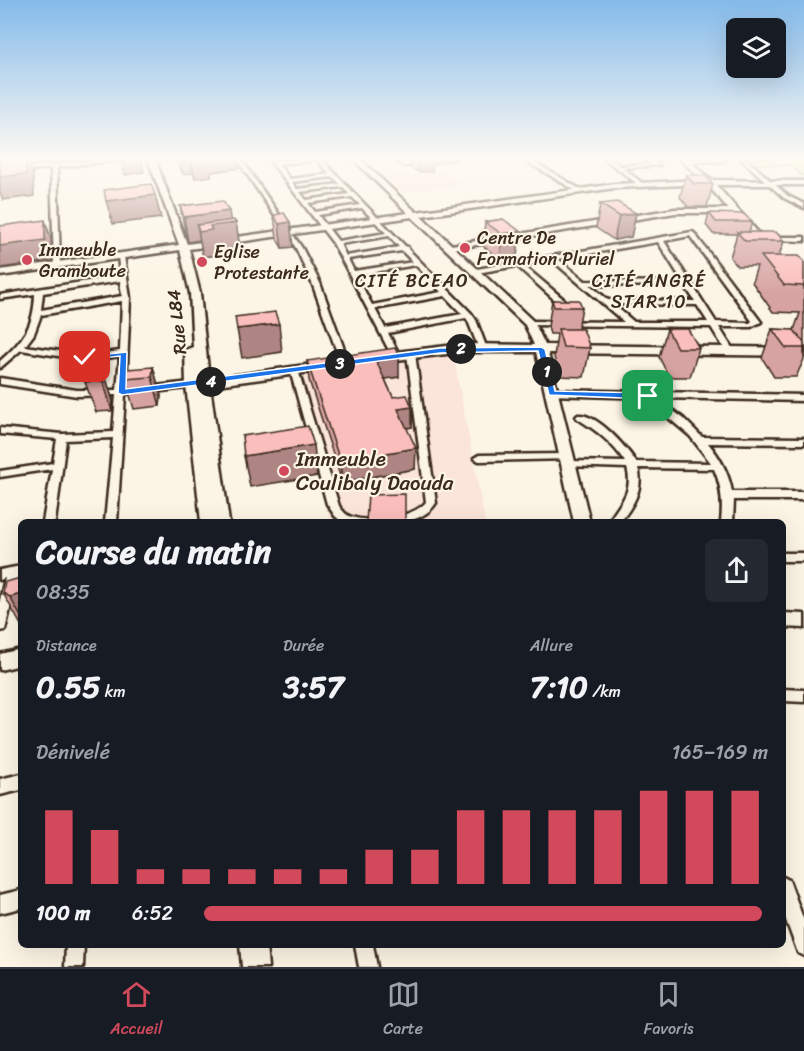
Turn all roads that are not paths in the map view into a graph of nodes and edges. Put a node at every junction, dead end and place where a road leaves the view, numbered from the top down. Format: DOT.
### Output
graph roads {
  1 [pos="55,204"];
  2 [pos="164,204"];
  3 [pos="166,204"];
  4 [pos="268,204"];
  5 [pos="307,204"];
  6 [pos="405,204"];
  7 [pos="486,204"];
  8 [pos="728,204"];
  9 [pos="365,206"];
  10 [pos="734,211"];
  11 [pos="314,214"];
  12 [pos="416,214"];
  13 [pos="379,220"];
  14 [pos="324,227"];
  15 [pos="290,232"];
  16 [pos="392,234"];
  17 [pos="759,239"];
  18 [pos="804,239"];
  19 [pos="660,240"];
  20 [pos="336,243"];
  21 [pos="181,247"];
  22 [pos="451,247"];
  23 [pos="406,248"];
  24 [pos="774,255"];
  25 [pos="121,256"];
  26 [pos="345,258"];
  27 [pos="553,258"];
  28 [pos="419,263"];
  29 [pos="518,264"];
  30 [pos="57,265"];
  31 [pos="477,271"];
  32 [pos="0,273"];
  33 [pos="354,273"];
  34 [pos="123,279"];
  35 [pos="585,283"];
  36 [pos="688,284"];
  37 [pos="39,291"];
  38 [pos="447,293"];
  39 [pos="0,297"];
  40 [pos="126,298"];
  41 [pos="608,302"];
  42 [pos="700,303"];
  43 [pos="372,307"];
  44 [pos="39,313"];
  45 [pos="468,315"];
  46 [pos="529,322"];
  47 [pos="586,323"];
  48 [pos="632,324"];
  49 [pos="714,324"];
  50 [pos="383,331"];
  51 [pos="21,348"];
  52 [pos="483,349"];
  53 [pos="541,349"];
  54 [pos="730,351"];
  55 [pos="804,352"];
  56 [pos="124,353"];
  57 [pos="411,354"];
  58 [pos="396,356"];
  59 [pos="355,362"];
  60 [pos="0,365"];
  61 [pos="294,370"];
  62 [pos="0,381"];
  63 [pos="198,384"];
  64 [pos="122,393"];
  65 [pos="552,393"];
  66 [pos="648,396"];
  67 [pos="804,398"];
  68 [pos="581,417"];
  69 [pos="0,430"];
  70 [pos="117,435"];
  71 [pos="62,436"];
  72 [pos="700,440"];
  73 [pos="804,441"];
  74 [pos="479,458"];
  75 [pos="568,460"];
  76 [pos="58,465"];
  77 [pos="632,466"];
  78 [pos="717,466"];
  79 [pos="0,474"];
  80 [pos="728,496"];
  81 [pos="804,496"];
  82 [pos="49,519"];
  83 [pos="111,519"];
  84 [pos="208,519"];
  85 [pos="220,519"];
  86 [pos="346,519"];
  87 [pos="411,519"];
  88 [pos="581,519"];
  89 [pos="616,519"];
  90 [pos="727,519"];
  91 [pos="786,557"];
  92 [pos="804,557"];
  93 [pos="11,572"];
  94 [pos="786,620"];
  95 [pos="804,621"];
  96 [pos="0,626"];
  97 [pos="18,658"];
  98 [pos="0,662"];
  99 [pos="786,695"];
  100 [pos="804,696"];
  101 [pos="18,783"];
  102 [pos="0,787"];
  103 [pos="786,895"];
  104 [pos="18,900"];
  105 [pos="0,904"];
  106 [pos="804,947"];
  107 [pos="75,948"];
  108 [pos="253,948"];
  109 [pos="365,948"];
  110 [pos="74,967"];
  111 [pos="255,967"];
  112 [pos="368,967"];
  1 -- 30 [label="street"];
  2 -- 21 [label="street, Rue L84"];
  3 -- 21 [label="street, Rue L84"];
  4 -- 15 [label="street"];
  5 -- 11 [label="street"];
  6 -- 12 [label="street"];
  7 -- 12 [label="street"];
  8 -- 10 [label="street"];
  9 -- 11 [label="street"];
  9 -- 13 [label="street"];
  10 -- 17 [label="street"];
  10 -- 22 [label="street"];
  11 -- 14 [label="street"];
  12 -- 13 [label="street"];
  12 -- 22 [label="street"];
  13 -- 14 [label="street"];
  13 -- 16 [label="street"];
  14 -- 15 [label="street"];
  14 -- 20 [label="street"];
  15 -- 21 [label="street"];
  15 -- 59 [label="street"];
  16 -- 20 [label="street"];
  16 -- 23 [label="street"];
  17 -- 18 [label="street"];
  17 -- 24 [label="street"];
  19 -- 27 [label="street"];
  19 -- 36 [label="street"];
  19 -- 49 [label="street"];
  20 -- 26 [label="street"];
  21 -- 25 [label="street"];
  21 -- 63 [label="street, Rue L84"];
  22 -- 31 [label="street"];
  23 -- 26 [label="street"];
  23 -- 28 [label="street"];
  25 -- 30 [label="street"];
  25 -- 34 [label="street"];
  26 -- 33 [label="street"];
  27 -- 29 [label="street"];
  27 -- 35 [label="street"];
  28 -- 33 [label="street"];
  28 -- 38 [label="street"];
  29 -- 31 [label="street"];
  29 -- 47 [label="street"];
  30 -- 32 [label="street"];
  31 -- 46 [label="street"];
  33 -- 43 [label="street"];
  34 -- 37 [label="street"];
  34 -- 40 [label="street"];
  35 -- 36 [label="street"];
  35 -- 41 [label="street"];
  36 -- 42 [label="street"];
  37 -- 39 [label="street"];
  37 -- 44 [label="street"];
  38 -- 43 [label="street"];
  38 -- 45 [label="street"];
  40 -- 44 [label="street"];
  40 -- 56 [label="street"];
  41 -- 42 [label="street"];
  41 -- 48 [label="street"];
  42 -- 49 [label="street"];
  43 -- 50 [label="street"];
  44 -- 51 [label="street"];
  45 -- 50 [label="street"];
  45 -- 52 [label="street"];
  46 -- 47 [label="street"];
  46 -- 53 [label="street"];
  47 -- 48 [label="street"];
  48 -- 49 [label="street"];
  49 -- 54 [label="street"];
  50 -- 58 [label="street"];
  51 -- 56 [label="street"];
  51 -- 60 [label="street"];
  52 -- 53 [label="street"];
  52 -- 57 [label="street"];
  53 -- 54 [label="street"];
  53 -- 65 [label="street"];
  54 -- 55 [label="street"];
  56 -- 64 [label="street"];
  57 -- 58 [label="street"];
  57 -- 87 [label="street"];
  58 -- 59 [label="street"];
  59 -- 61 [label="street"];
  61 -- 63 [label="street"];
  61 -- 86 [label="street"];
  62 -- 64 [label="street"];
  63 -- 64 [label="street"];
  63 -- 84 [label="street, Rue L84"];
  63 -- 85 [label="street, Rue L84"];
  64 -- 70 [label="street"];
  65 -- 66 [label="street"];
  65 -- 75 [label="street"];
  66 -- 67 [label="street"];
  66 -- 72 [label="street"];
  68 -- 77 [label="street"];
  69 -- 71 [label="street"];
  70 -- 71 [label="street"];
  70 -- 83 [label="street"];
  71 -- 76 [label="street"];
  72 -- 73 [label="street"];
  72 -- 78 [label="street"];
  74 -- 75 [label="street"];
  75 -- 77 [label="street"];
  75 -- 88 [label="street"];
  76 -- 79 [label="street"];
  76 -- 82 [label="street"];
  77 -- 78 [label="street"];
  77 -- 89 [label="street"];
  78 -- 80 [label="street"];
  80 -- 81 [label="street"];
  80 -- 90 [label="street"];
  91 -- 92 [label="street"];
  93 -- 96 [label="street"];
  94 -- 95 [label="street"];
  97 -- 98 [label="street"];
  99 -- 100 [label="street"];
  101 -- 102 [label="street"];
  103 -- 106 [label="street"];
  104 -- 105 [label="street"];
  107 -- 110 [label="street"];
  108 -- 111 [label="street"];
  109 -- 112 [label="street"];
}
